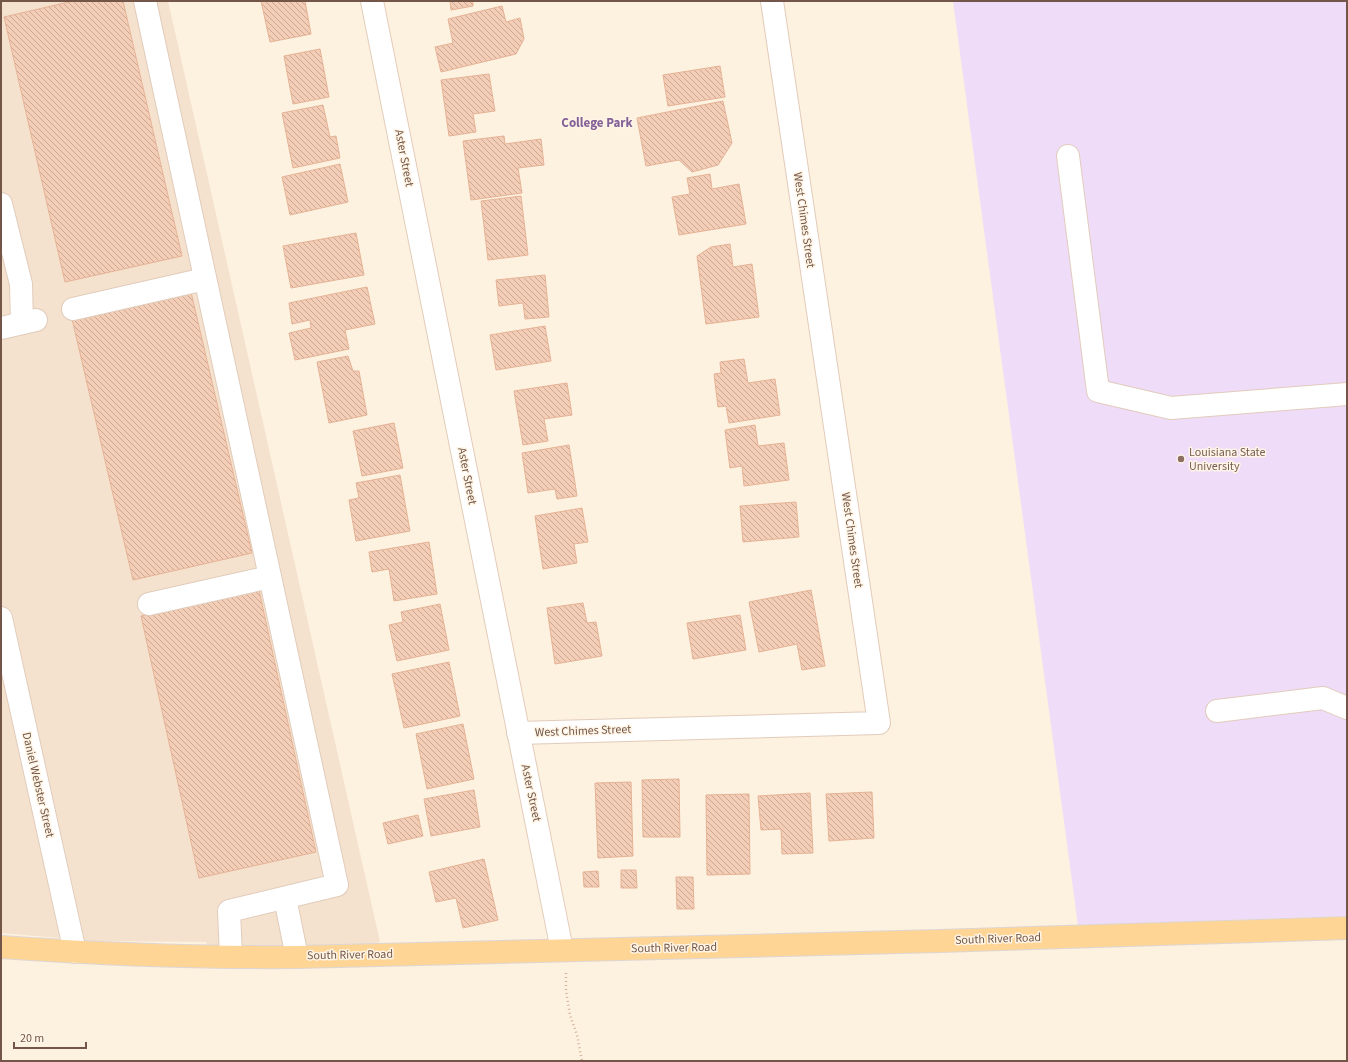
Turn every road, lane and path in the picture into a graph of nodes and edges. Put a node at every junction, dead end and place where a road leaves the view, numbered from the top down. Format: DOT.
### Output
graph roads {
  1 [pos="145,1"];
  2 [pos="372,1"];
  3 [pos="772,1"];
  4 [pos="1068,156"];
  5 [pos="1,204"];
  6 [pos="205,279"];
  7 [pos="73,309"];
  8 [pos="1,328"];
  9 [pos="1347,394"];
  10 [pos="270,578"];
  11 [pos="149,604"];
  12 [pos="1,618"];
  13 [pos="1347,708"];
  14 [pos="1217,711"];
  15 [pos="518,733"];
  16 [pos="285,898"];
  17 [pos="1347,928"];
  18 [pos="1,947"];
  19 [pos="562,950"];
  20 [pos="75,952"];
  21 [pos="231,957"];
  22 [pos="297,957"];
  23 [pos="582,1061"];
  1 -- 6 [label="street"];
  2 -- 15 [label="street, Aster Street"];
  3 -- 15 [label="street, West Chimes Street"];
  4 -- 9 [label="street"];
  5 -- 8 [label="street"];
  6 -- 7 [label="street"];
  6 -- 10 [label="street"];
  10 -- 11 [label="street"];
  10 -- 16 [label="street"];
  12 -- 20 [label="street, Daniel Webster Street"];
  13 -- 14 [label="street"];
  15 -- 19 [label="street, Aster Street"];
  16 -- 21 [label="street"];
  16 -- 22 [label="street"];
  17 -- 19 [label="main road, South River Road"];
  18 -- 20 [label="main road, South River Road"];
  19 -- 22 [label="main road, South River Road"];
  19 -- 23 [label="path"];
  20 -- 21 [label="main road, South River Road"];
  21 -- 22 [label="main road, South River Road"];
}
